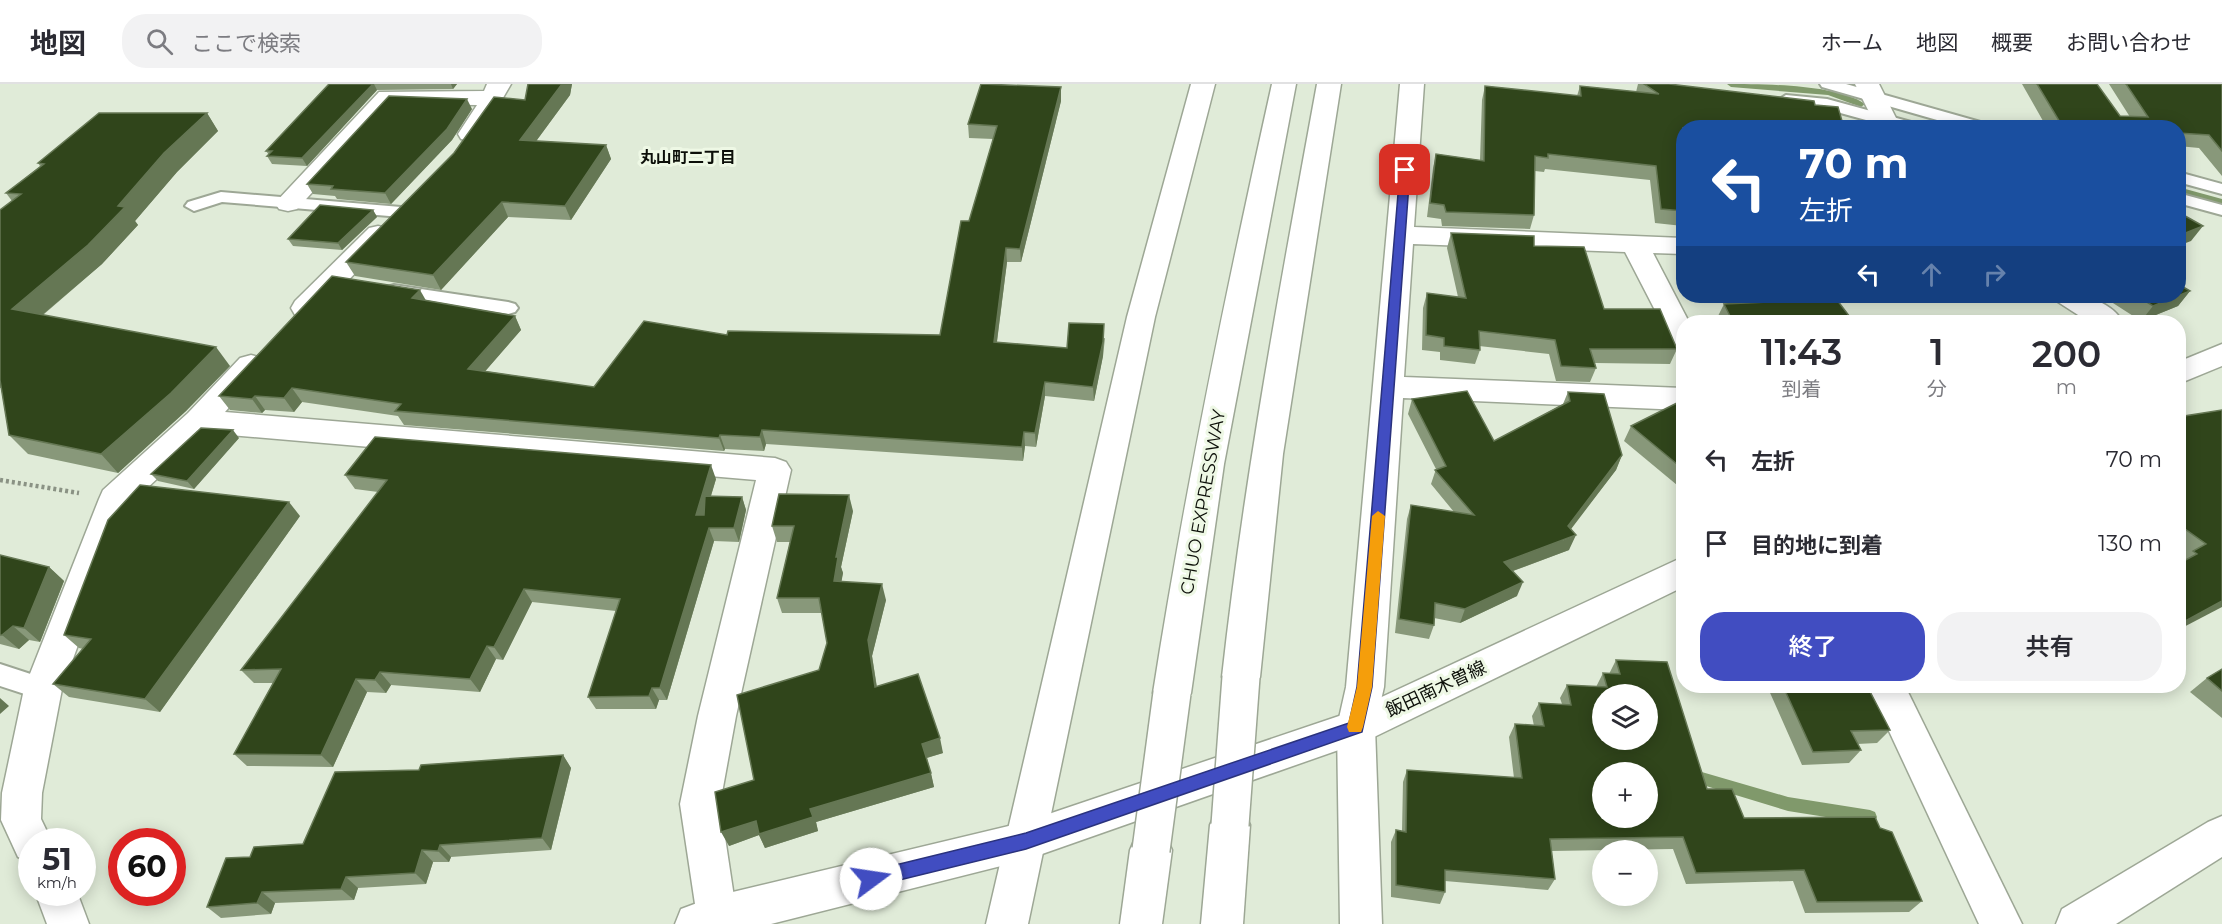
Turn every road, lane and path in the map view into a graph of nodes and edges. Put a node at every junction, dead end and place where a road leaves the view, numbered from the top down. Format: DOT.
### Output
graph roads {
  1 [pos="1203,84"];
  2 [pos="1284,84"];
  3 [pos="1329,84"];
  4 [pos="1412,84"];
  5 [pos="1828,84"];
  6 [pos="1869,89"];
  7 [pos="496,91"];
  8 [pos="1768,98"];
  9 [pos="1878,120"];
  10 [pos="1885,120"];
  11 [pos="1961,120"];
  12 [pos="456,152"];
  13 [pos="2186,179"];
  14 [pos="2222,189"];
  15 [pos="420,191"];
  16 [pos="2186,200"];
  17 [pos="288,202"];
  18 [pos="194,206"];
  19 [pos="2222,210"];
  20 [pos="401,212"];
  21 [pos="1399,235"];
  22 [pos="1635,245"];
  23 [pos="1676,246"];
  24 [pos="377,288"];
  25 [pos="2079,303"];
  26 [pos="508,308"];
  27 [pos="2098,315"];
  28 [pos="289,324"];
  29 [pos="1676,324"];
  30 [pos="265,351"];
  31 [pos="2222,354"];
  32 [pos="2186,368"];
  33 [pos="1389,387"];
  34 [pos="1676,399"];
  35 [pos="199,421"];
  36 [pos="0,480"];
  37 [pos="115,499"];
  38 [pos="1676,574"];
  39 [pos="0,675"];
  40 [pos="43,689"];
  41 [pos="1890,693"];
  42 [pos="1356,727"];
  43 [pos="25,828"];
  44 [pos="2222,835"];
  45 [pos="1026,841"];
  46 [pos="61,906"];
  47 [pos="706,920"];
  48 [pos="68,924"];
  49 [pos="1007,924"];
  50 [pos="1142,924"];
  51 [pos="1222,924"];
  52 [pos="1360,924"];
  53 [pos="2001,924"];
  54 [pos="2077,924"];
  1 -- 45 [label="main road"];
  2 -- 50 [label="main road, CHUO EXPRESSWAY, bridge"];
  3 -- 51 [label="main road, bridge"];
  4 -- 21 [label="main road"];
  5 -- 6 [label="lane"];
  6 -- 10 [label="main road"];
  6 -- 11 [label="lane"];
  7 -- 12 [label="main road"];
  7 -- 17 [label="main road"];
  8 -- 9 [label="lane"];
  13 -- 14 [label="lane"];
  15 -- 20 [label="main road"];
  16 -- 19 [label="lane"];
  17 -- 18 [label="lane"];
  17 -- 20 [label="lane"];
  20 -- 28 [label="main road"];
  21 -- 22 [label="main road"];
  21 -- 33 [label="main road"];
  22 -- 23 [label="main road"];
  22 -- 29 [label="main road"];
  24 -- 26 [label="lane"];
  25 -- 27 [label="main road"];
  30 -- 35 [label="main road"];
  31 -- 32 [label="main road"];
  33 -- 34 [label="main road"];
  33 -- 42 [label="main road"];
  35 -- 37 [label="main road"];
  35 -- 47 [label="main road"];
  36 -- 37 [label="path"];
  37 -- 40 [label="main road"];
  38 -- 42 [label="main road, 飯田南木曽線"];
  39 -- 40 [label="lane"];
  40 -- 43 [label="main road"];
  41 -- 53 [label="main road"];
  42 -- 45 [label="main road, 飯田南木曽線"];
  42 -- 52 [label="main road"];
  44 -- 54 [label="main road"];
  45 -- 47 [label="main road, 飯田南木曽線"];
  45 -- 49 [label="main road"];
  46 -- 48 [label="main road"];
}
